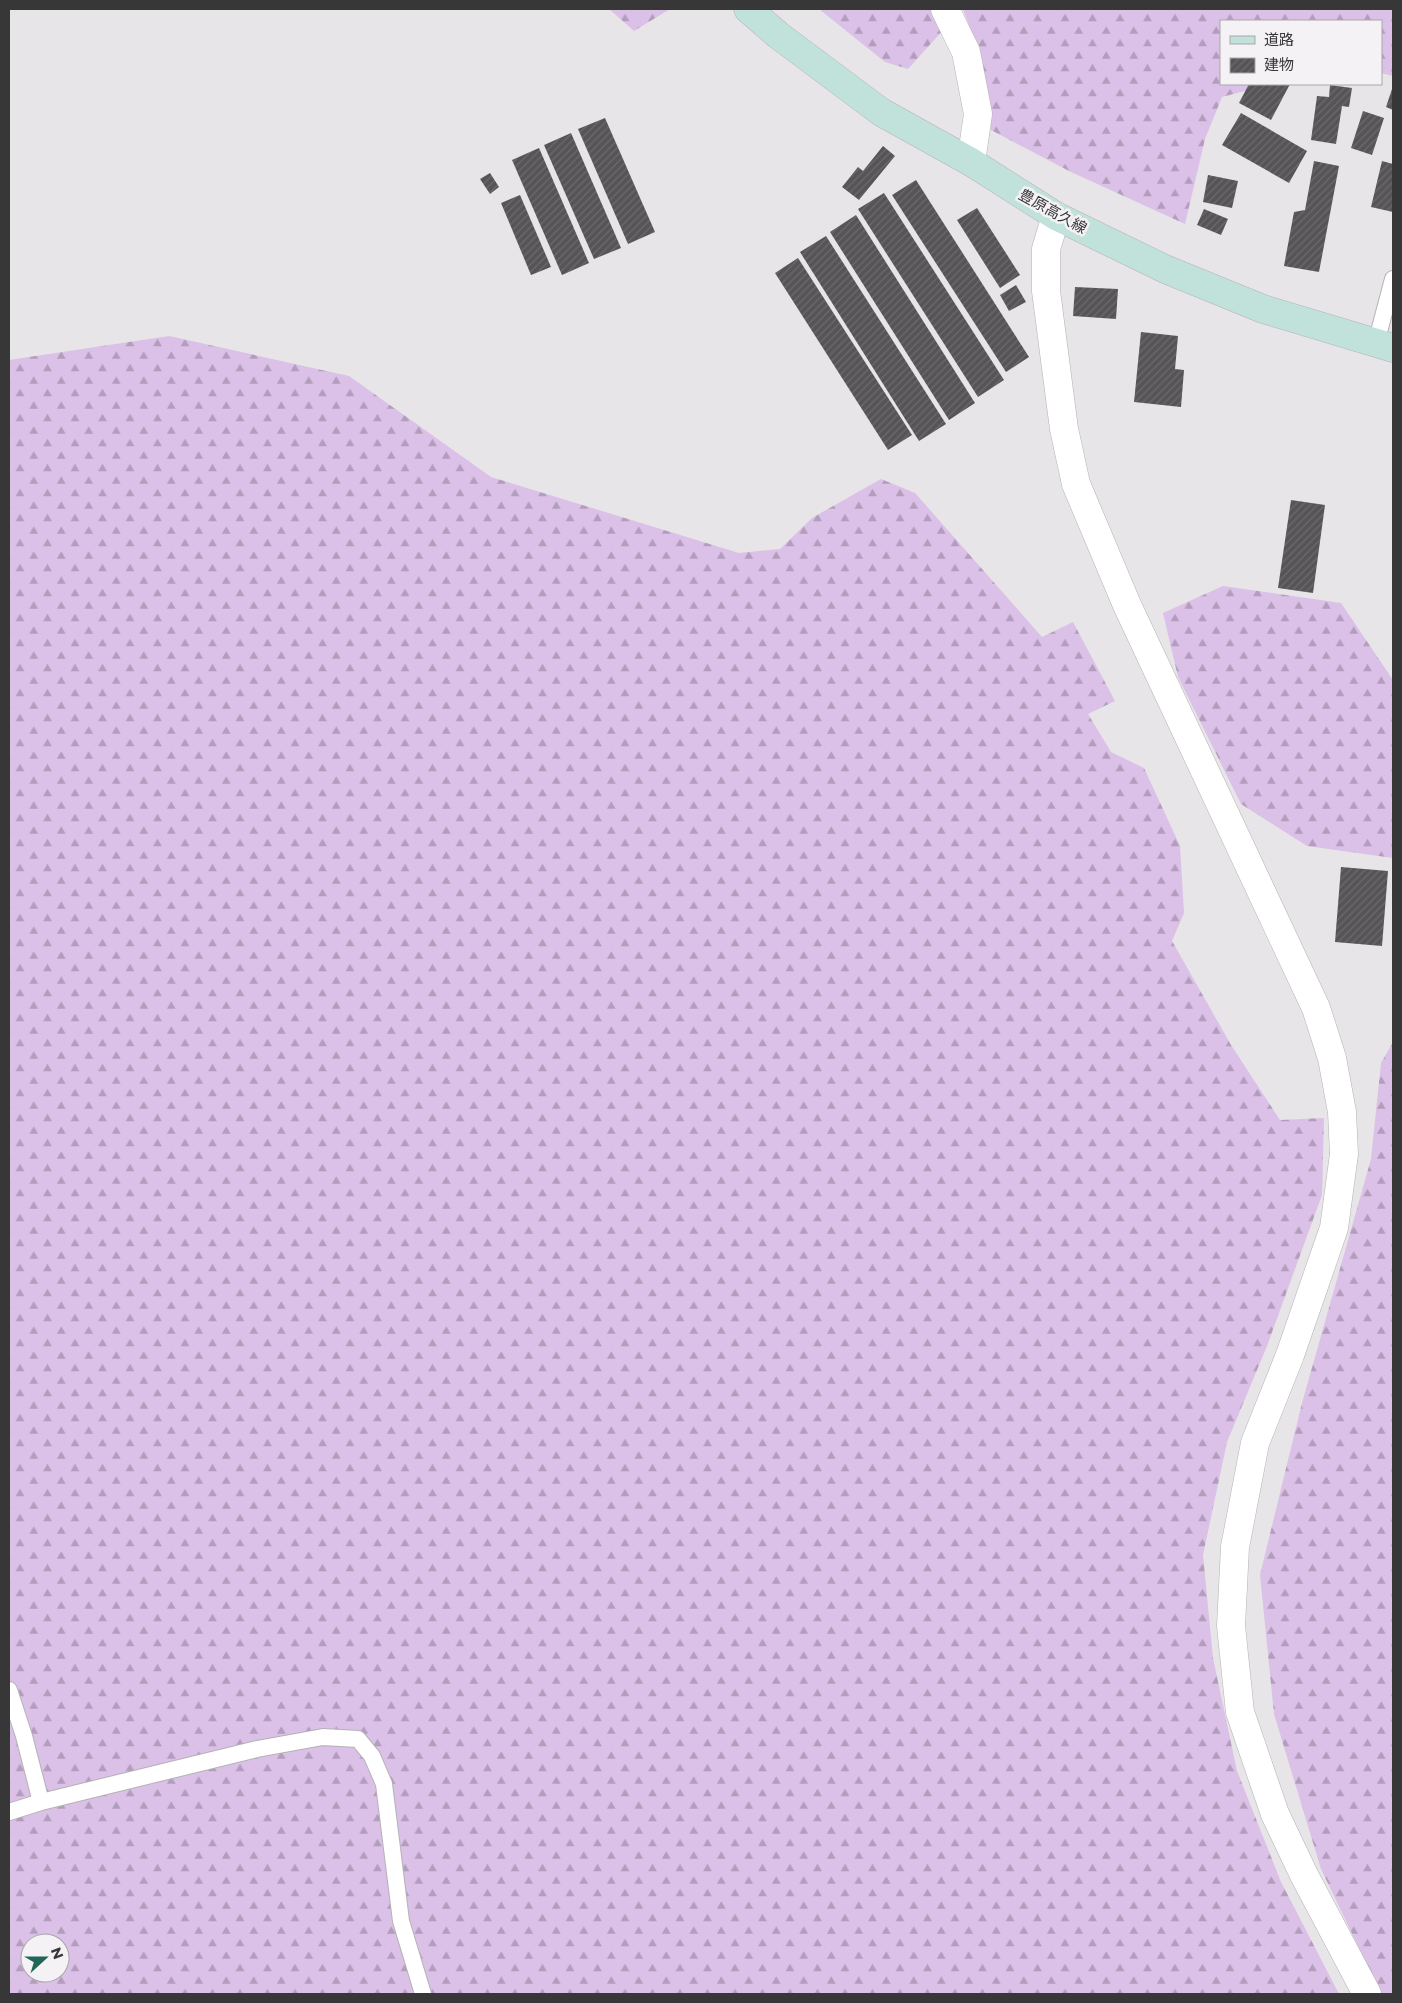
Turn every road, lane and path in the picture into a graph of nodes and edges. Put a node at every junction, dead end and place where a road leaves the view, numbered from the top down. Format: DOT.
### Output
graph roads {
  1 [pos="748,9"];
  2 [pos="945,9"];
  3 [pos="971,162"];
  4 [pos="1056,216"];
  5 [pos="1393,279"];
  6 [pos="1385,345"];
  7 [pos="9,1690"];
  8 [pos="41,1802"];
  9 [pos="9,1812"];
  10 [pos="423,1994"];
  11 [pos="1367,1994"];
  1 -- 3 [label="main road, 豊原高久線"];
  2 -- 3 [label="street"];
  3 -- 4 [label="main road, 豊原高久線"];
  4 -- 6 [label="main road, 豊原高久線"];
  4 -- 11 [label="street"];
  5 -- 6 [label="lane"];
  7 -- 8 [label="lane"];
  8 -- 9 [label="lane"];
  8 -- 10 [label="lane"];
}
